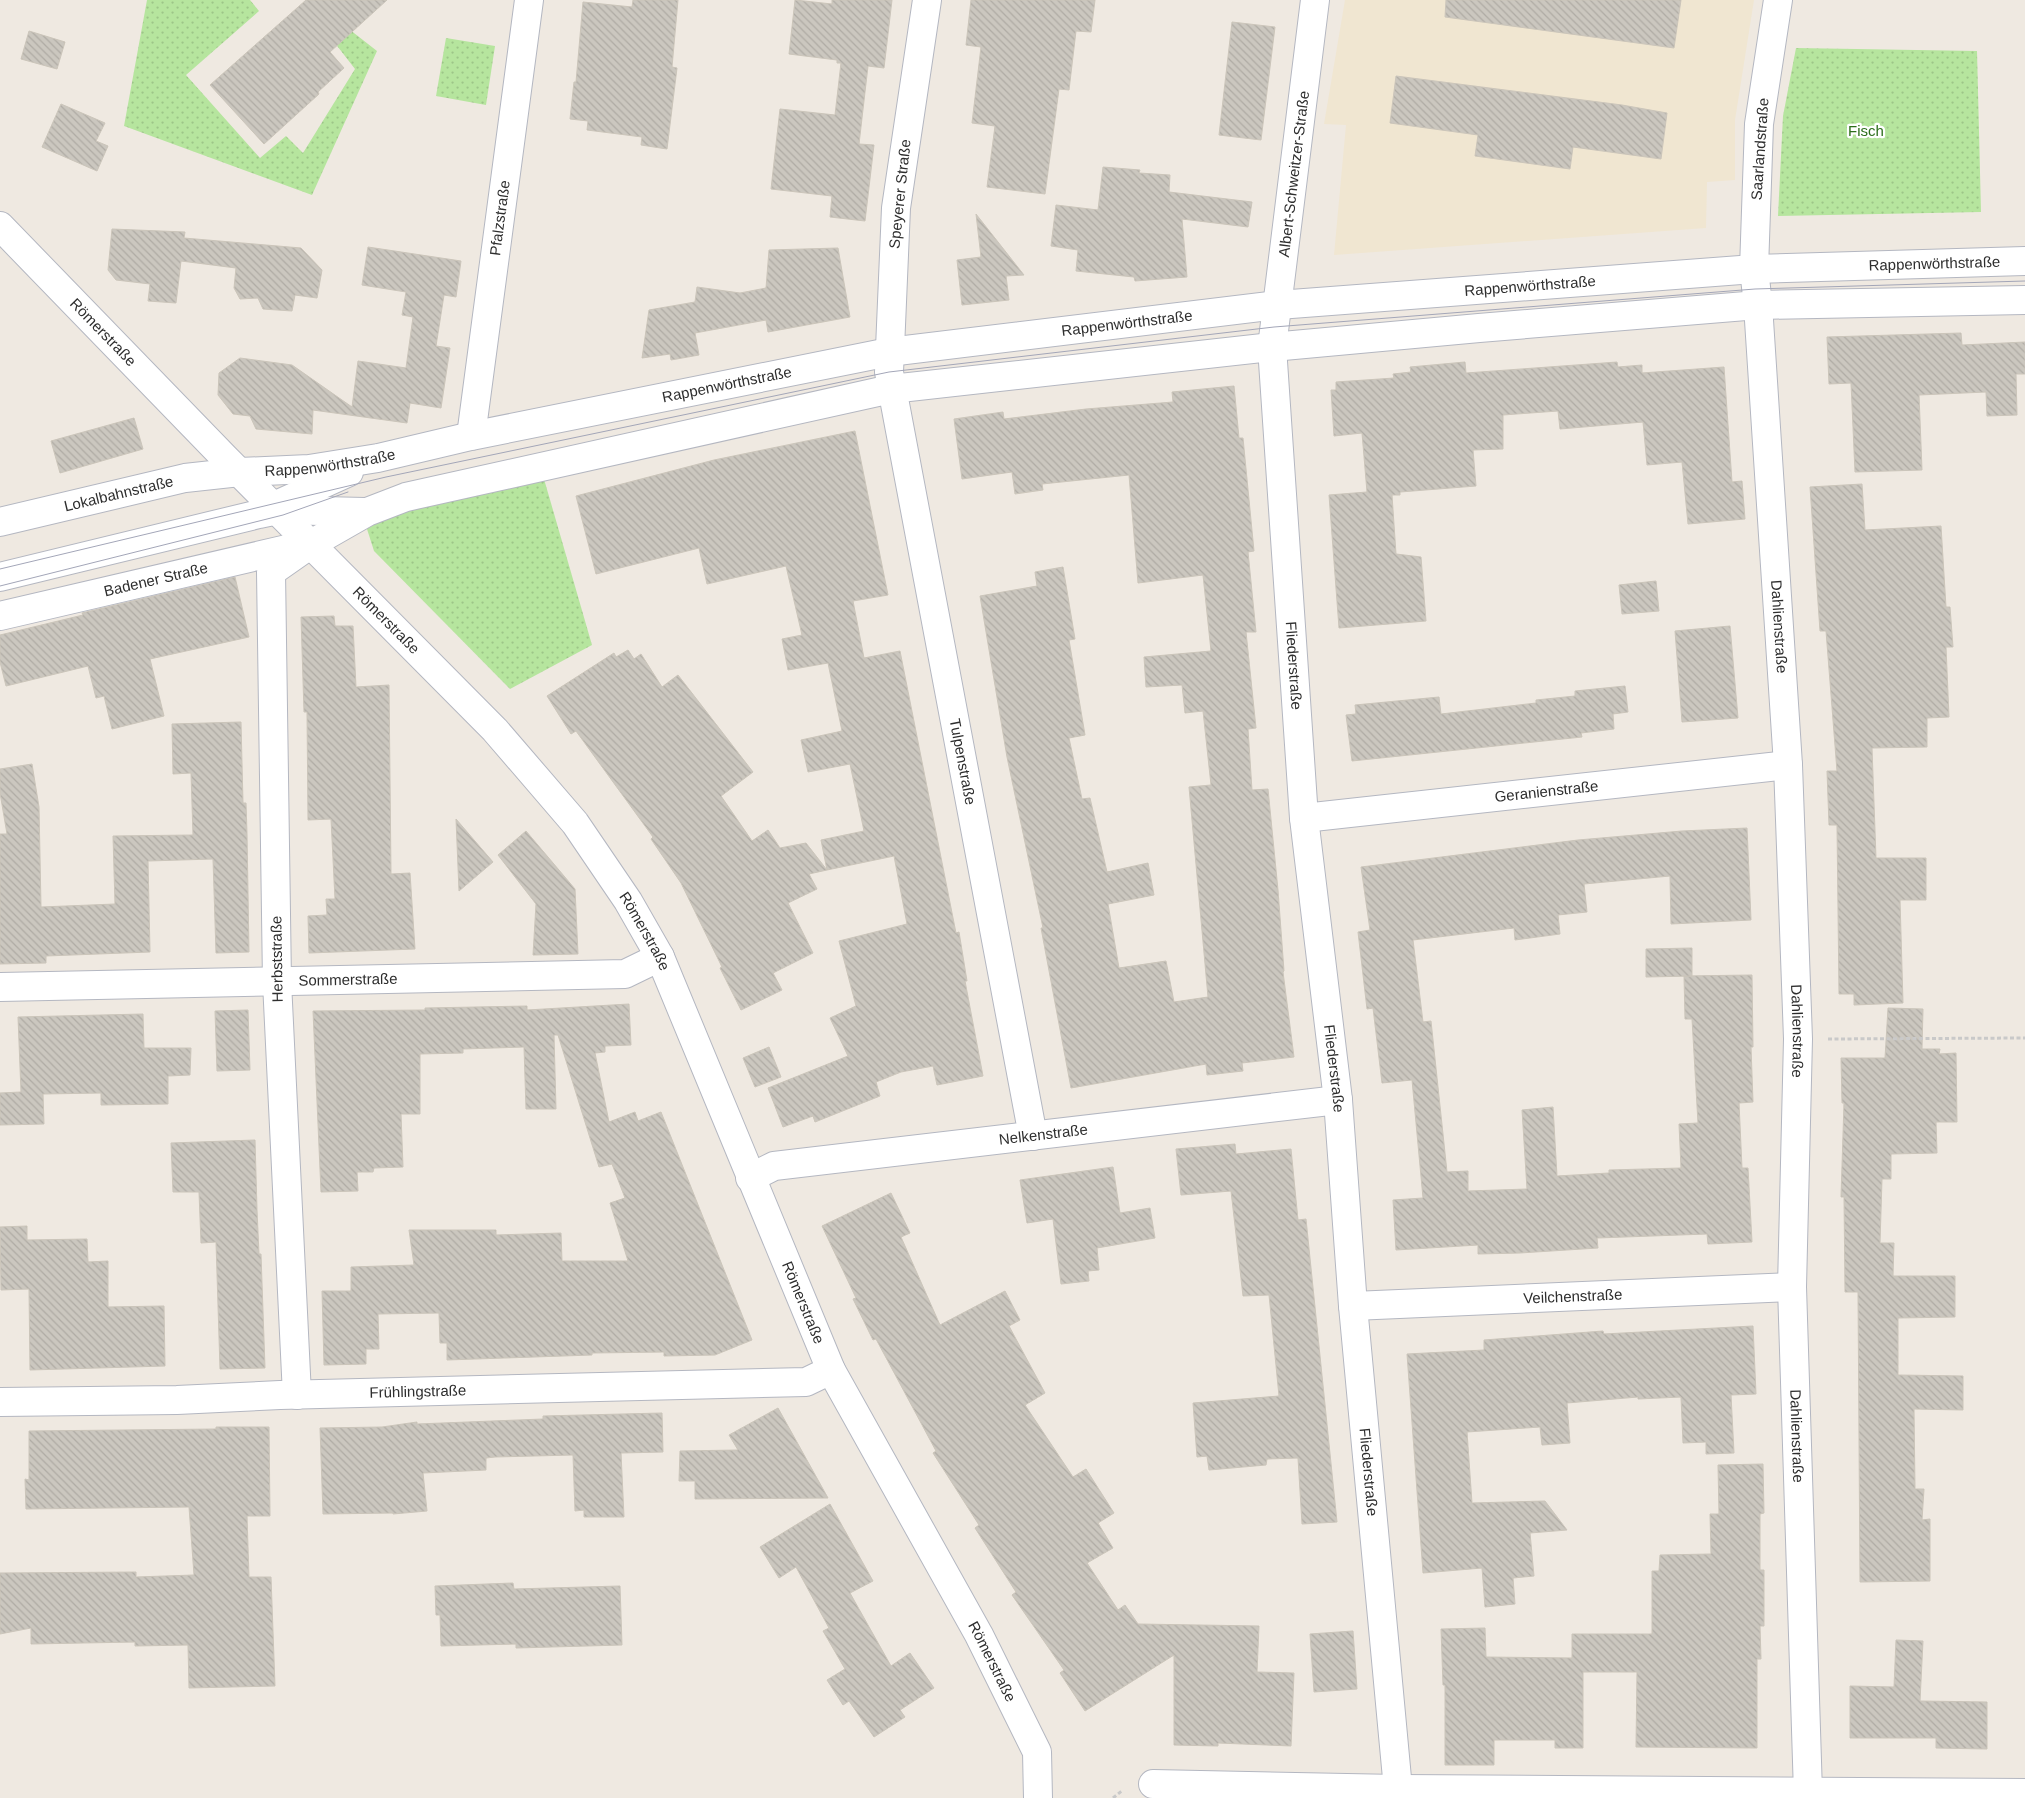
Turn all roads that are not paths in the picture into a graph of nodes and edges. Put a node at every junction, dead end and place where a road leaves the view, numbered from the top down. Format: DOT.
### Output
graph roads {
  1 [pos="529,0"];
  2 [pos="927,0"];
  3 [pos="1315,0"];
  4 [pos="1778,0"];
  5 [pos="4,237"];
  6 [pos="2025,261"];
  7 [pos="1754,269"];
  8 [pos="2025,300"];
  9 [pos="1278,305"];
  10 [pos="1758,305"];
  11 [pos="1272,347"];
  12 [pos="889,352"];
  13 [pos="891,389"];
  14 [pos="471,436"];
  15 [pos="378,458"];
  16 [pos="240,472"];
  17 [pos="270,510"];
  18 [pos="367,512"];
  19 [pos="0,522"];
  20 [pos="311,544"];
  21 [pos="0,577"];
  22 [pos="0,616"];
  23 [pos="1788,765"];
  24 [pos="1304,818"];
  25 [pos="660,957"];
  26 [pos="277,982"];
  27 [pos="0,987"];
  28 [pos="1338,1100"];
  29 [pos="1033,1136"];
  30 [pos="750,1178"];
  31 [pos="1792,1287"];
  32 [pos="1353,1306"];
  33 [pos="831,1370"];
  34 [pos="297,1395"];
  35 [pos="0,1402"];
  36 [pos="1153,1784"];
  37 [pos="1398,1789"];
  38 [pos="1808,1793"];
  39 [pos="2025,1793"];
  40 [pos="1038,1798"];
  1 -- 14 [label="street, Pfalzstraße"];
  2 -- 12 [label="street, Speyerer Straße"];
  3 -- 9 [label="street, Albert-Schweitzer-Straße"];
  4 -- 7 [label="street, Saarlandstraße"];
  5 -- 16 [label="street, Römerstraße"];
  6 -- 7 [label="street, Rappenwörthstraße"];
  7 -- 9 [label="street, Rappenwörthstraße"];
  7 -- 10 [label="street, Dahlienstraße"];
  8 -- 10 [label="street"];
  9 -- 11 [label="street, Albert-Schweitzer-Straße"];
  9 -- 12 [label="street, Rappenwörthstraße"];
  10 -- 11 [label="street"];
  10 -- 23 [label="street, Dahlienstraße"];
  11 -- 13 [label="street"];
  11 -- 24 [label="street, Fliederstraße"];
  12 -- 13 [label="street, Speyerer Straße"];
  12 -- 14 [label="street, Rappenwörthstraße"];
  13 -- 18 [label="street"];
  13 -- 29 [label="street, Tulpenstraße"];
  14 -- 15 [label="street, Rappenwörthstraße"];
  15 -- 16 [label="street, Rappenwörthstraße"];
  15 -- 17 [label="street"];
  16 -- 17 [label="street, Römerstraße"];
  16 -- 19 [label="street, Lokalbahnstraße"];
  17 -- 18 [label="street"];
  17 -- 20 [label="street, Römerstraße"];
  17 -- 21 [label="street"];
  18 -- 20 [label="street"];
  20 -- 22 [label="street, Badener Straße"];
  20 -- 25 [label="street, Römerstraße"];
  20 -- 26 [label="street, Herbststraße"];
  23 -- 24 [label="street, Geranienstraße"];
  23 -- 31 [label="street, Dahlienstraße"];
  24 -- 28 [label="street, Fliederstraße"];
  25 -- 26 [label="street, Sommerstraße"];
  25 -- 30 [label="street, Römerstraße"];
  26 -- 27 [label="street, Sommerstraße"];
  26 -- 34 [label="street, Herbststraße"];
  28 -- 29 [label="street, Nelkenstraße"];
  28 -- 32 [label="street, Fliederstraße"];
  29 -- 30 [label="street, Nelkenstraße"];
  30 -- 33 [label="street, Römerstraße"];
  31 -- 32 [label="street, Veilchenstraße"];
  31 -- 38 [label="street, Dahlienstraße"];
  32 -- 37 [label="street, Fliederstraße"];
  33 -- 34 [label="street, Frühlingstraße"];
  33 -- 40 [label="street, Römerstraße"];
  34 -- 35 [label="street, Frühlingstraße"];
  36 -- 37 [label="street"];
  37 -- 38 [label="street"];
  38 -- 39 [label="street"];
}
